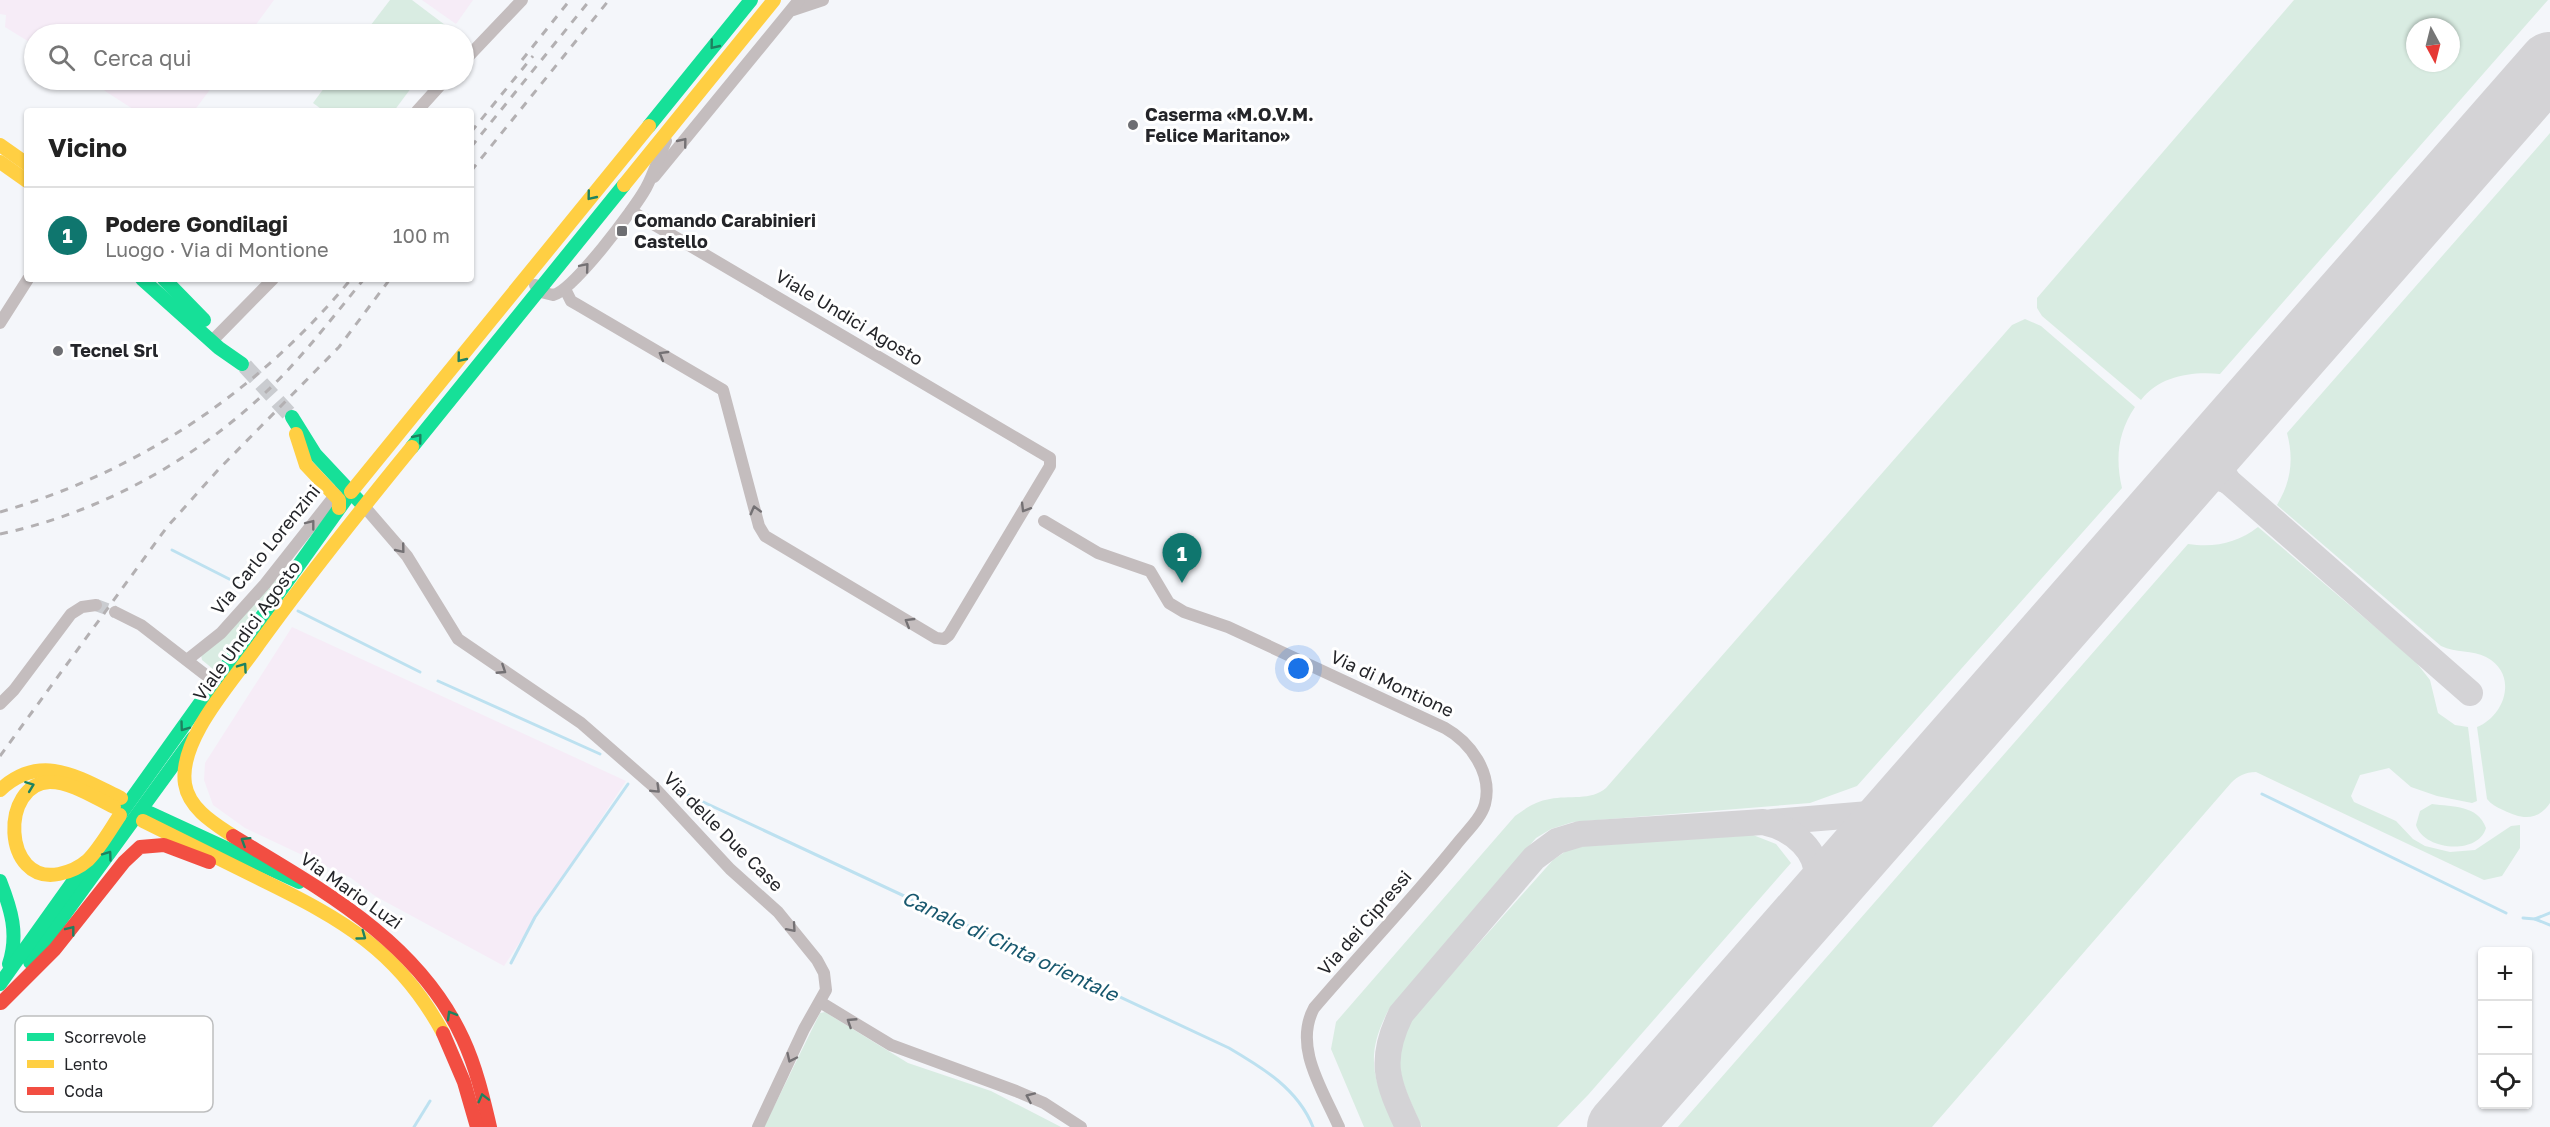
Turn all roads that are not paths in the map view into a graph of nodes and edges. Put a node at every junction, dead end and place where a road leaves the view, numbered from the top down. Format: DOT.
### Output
graph roads {
  1 [pos="522,0"];
  2 [pos="751,0"];
  3 [pos="774,0"];
  4 [pos="799,0"];
  5 [pos="823,0"];
  6 [pos="789,12"];
  7 [pos="474,50"];
  8 [pos="436,90"];
  9 [pos="420,108"];
  10 [pos="679,118"];
  11 [pos="0,145"];
  12 [pos="0,162"];
  13 [pos="24,162"];
  14 [pos="24,180"];
  15 [pos="646,188"];
  16 [pos="631,211"];
  17 [pos="539,261"];
  18 [pos="26,282"];
  19 [pos="146,282"];
  20 [pos="168,282"];
  21 [pos="270,282"];
  22 [pos="539,290"];
  23 [pos="565,290"];
  24 [pos="0,323"];
  25 [pos="215,338"];
  26 [pos="243,365"];
  27 [pos="292,418"];
  28 [pos="342,495"];
  29 [pos="363,505"];
  30 [pos="1044,521"];
  31 [pos="96,605"];
  32 [pos="115,612"];
  33 [pos="188,660"];
  34 [pos="216,683"];
  35 [pos="0,704"];
  36 [pos="209,715"];
  37 [pos="1472,751"];
  38 [pos="0,790"];
  39 [pos="89,859"];
  40 [pos="0,881"];
  41 [pos="330,896"];
  42 [pos="313,905"];
  43 [pos="2,981"];
  44 [pos="820,1002"];
  45 [pos="1,1004"];
  46 [pos="477,1127"];
  47 [pos="490,1127"];
  48 [pos="758,1127"];
  49 [pos="1081,1127"];
  50 [pos="1339,1127"];
  1 -- 7 [label="street"];
  2 -- 17 [label="main road, Viale Undici Agosto, one-way"];
  3 -- 10 [label="main road, Viale Undici Agosto"];
  4 -- 6 [label="street"];
  5 -- 6 [label="street"];
  15 -- 6 [label="street, one-way"];
  8 -- 9 [label="street"];
  10 -- 15 [label="street, Viale Undici Agosto"];
  10 -- 22 [label="main road, Viale Undici Agosto"];
  11 -- 13 [label="main road"];
  12 -- 14 [label="main road"];
  15 -- 16 [label="street, Viale Undici Agosto"];
  23 -- 16 [label="street, Viale Undici Agosto, one-way"];
  16 -- 23 [label="street, Viale Undici Agosto, one-way"];
  17 -- 22 [label="street"];
  17 -- 28 [label="main road, Viale Undici Agosto, one-way"];
  18 -- 24 [label="street"];
  19 -- 25 [label="main road"];
  20 -- 25 [label="main road"];
  21 -- 25 [label="street"];
  22 -- 23 [label="street"];
  29 -- 22 [label="main road, Viale Undici Agosto, one-way"];
  25 -- 26 [label="main road"];
  27 -- 28 [label="main road"];
  28 -- 29 [label="main road"];
  33 -- 28 [label="street, Via Carlo Lorenzini, one-way"];
  28 -- 34 [label="main road, Viale Undici Agosto"];
  36 -- 29 [label="main road, Viale Undici Agosto, one-way"];
  29 -- 44 [label="street, Via delle Due Case, one-way"];
  30 -- 37 [label="street, Via di Montione"];
  31 -- 35 [label="street"];
  32 -- 33 [label="street"];
  33 -- 34 [label="street"];
  34 -- 39 [label="main road, Viale Undici Agosto, one-way"];
  41 -- 36 [label="main road, Via Mario Luzi, one-way"];
  45 -- 36 [label="main road, Viale Undici Agosto, one-way"];
  37 -- 50 [label="street, Via dei Cipressi"];
  39 -- 38 [label="main road, Viale Undici Agosto, one-way"];
  39 -- 43 [label="main road, Viale Undici Agosto"];
  40 -- 43 [label="main road"];
  41 -- 42 [label="main road, Via Mario Luzi"];
  47 -- 41 [label="main road, Via Mario Luzi, one-way"];
  45 -- 42 [label="main road, one-way"];
  42 -- 46 [label="main road, Via Mario Luzi, one-way"];
  44 -- 48 [label="street, one-way"];
  49 -- 44 [label="street, one-way"];
}
